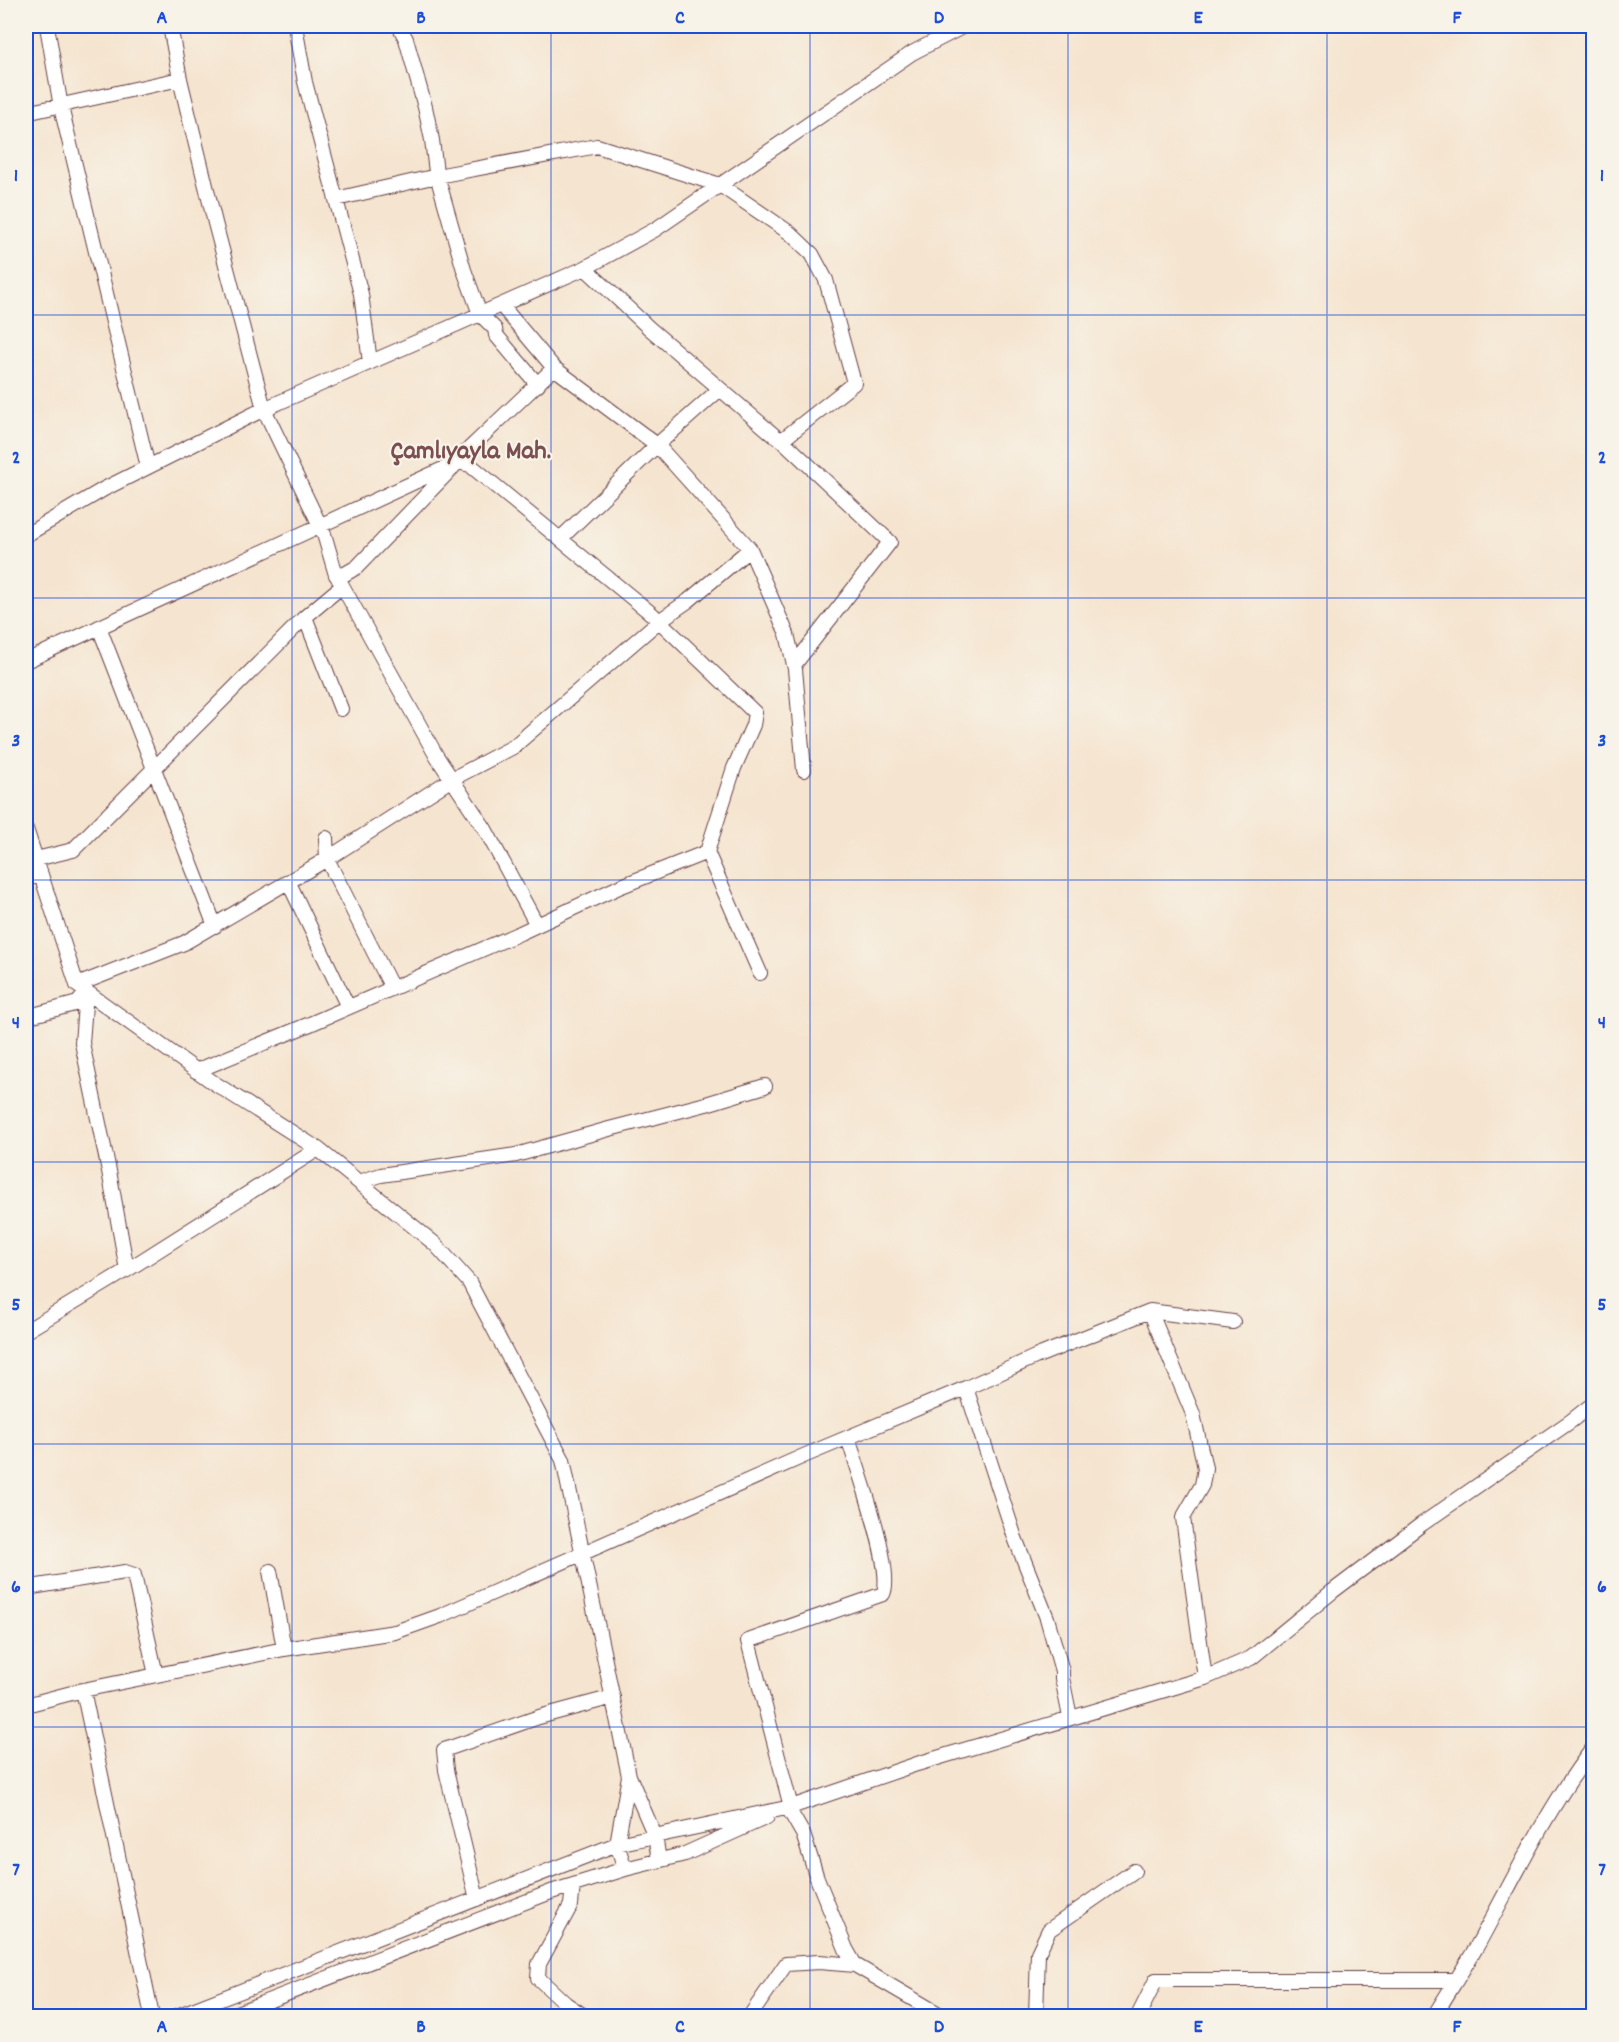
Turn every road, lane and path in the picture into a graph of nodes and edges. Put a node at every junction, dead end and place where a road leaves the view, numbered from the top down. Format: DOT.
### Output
graph roads {
  1 [pos="47,26"];
  2 [pos="170,26"];
  3 [pos="296,26"];
  4 [pos="399,26"];
  5 [pos="964,26"];
  6 [pos="180,79"];
  7 [pos="61,106"];
  8 [pos="26,113"];
  9 [pos="437,176"];
  10 [pos="720,185"];
  11 [pos="336,199"];
  12 [pos="585,268"];
  13 [pos="501,305"];
  14 [pos="480,314"];
  15 [pos="370,362"];
  16 [pos="554,368"];
  17 [pos="538,385"];
  18 [pos="720,389"];
  19 [pos="264,409"];
  20 [pos="782,440"];
  21 [pos="657,445"];
  22 [pos="458,462"];
  23 [pos="148,467"];
  24 [pos="320,525"];
  25 [pos="26,535"];
  26 [pos="560,539"];
  27 [pos="750,549"];
  28 [pos="339,581"];
  29 [pos="305,617"];
  30 [pos="658,621"];
  31 [pos="99,627"];
  32 [pos="26,661"];
  33 [pos="794,665"];
  34 [pos="341,709"];
  35 [pos="154,767"];
  36 [pos="804,770"];
  37 [pos="452,779"];
  38 [pos="26,829"];
  39 [pos="326,838"];
  40 [pos="707,852"];
  41 [pos="36,859"];
  42 [pos="327,860"];
  43 [pos="41,875"];
  44 [pos="26,879"];
  45 [pos="289,883"];
  46 [pos="537,924"];
  47 [pos="215,926"];
  48 [pos="760,973"];
  49 [pos="81,988"];
  50 [pos="392,988"];
  51 [pos="348,1007"];
  52 [pos="26,1017"];
  53 [pos="196,1071"];
  54 [pos="765,1086"];
  55 [pos="318,1149"];
  56 [pos="359,1182"];
  57 [pos="127,1270"];
  58 [pos="1150,1311"];
  59 [pos="1233,1322"];
  60 [pos="26,1331"];
  61 [pos="966,1388"];
  62 [pos="1593,1403"];
  63 [pos="848,1438"];
  64 [pos="582,1552"];
  65 [pos="270,1570"];
  66 [pos="26,1588"];
  67 [pos="284,1649"];
  68 [pos="156,1675"];
  69 [pos="1205,1678"];
  70 [pos="83,1690"];
  71 [pos="613,1697"];
  72 [pos="26,1705"];
  73 [pos="1070,1717"];
  74 [pos="1593,1747"];
  75 [pos="629,1776"];
  76 [pos="790,1808"];
  77 [pos="655,1836"];
  78 [pos="617,1844"];
  79 [pos="659,1860"];
  80 [pos="625,1869"];
  81 [pos="1134,1871"];
  82 [pos="573,1885"];
  83 [pos="477,1899"];
  84 [pos="855,1965"];
  85 [pos="1456,1980"];
  86 [pos="258,2011"];
  87 [pos="152,2016"];
  88 [pos="177,2016"];
  89 [pos="229,2016"];
  90 [pos="584,2016"];
  91 [pos="750,2016"];
  92 [pos="942,2016"];
  93 [pos="1036,2016"];
  94 [pos="1138,2016"];
  95 [pos="1434,2016"];
  1 -- 7 [label="street"];
  2 -- 6 [label="street"];
  3 -- 11 [label="street"];
  4 -- 9 [label="street"];
  5 -- 10 [label="street"];
  6 -- 7 [label="street"];
  6 -- 19 [label="street"];
  7 -- 8 [label="street"];
  7 -- 23 [label="street"];
  9 -- 10 [label="street"];
  9 -- 11 [label="street"];
  9 -- 14 [label="street"];
  10 -- 12 [label="street"];
  10 -- 20 [label="street"];
  11 -- 15 [label="street"];
  12 -- 13 [label="street"];
  12 -- 18 [label="street"];
  13 -- 14 [label="street"];
  13 -- 16 [label="street"];
  14 -- 15 [label="street"];
  14 -- 17 [label="street"];
  15 -- 19 [label="street"];
  16 -- 17 [label="street"];
  16 -- 21 [label="street"];
  17 -- 22 [label="street"];
  18 -- 20 [label="street"];
  18 -- 21 [label="street"];
  19 -- 23 [label="street"];
  19 -- 24 [label="street"];
  20 -- 33 [label="street"];
  21 -- 26 [label="street"];
  21 -- 27 [label="street"];
  22 -- 24 [label="street"];
  22 -- 26 [label="street"];
  22 -- 28 [label="street"];
  23 -- 25 [label="street"];
  24 -- 28 [label="street"];
  24 -- 31 [label="street"];
  26 -- 30 [label="street"];
  27 -- 30 [label="street"];
  27 -- 33 [label="street"];
  28 -- 29 [label="street"];
  28 -- 37 [label="street"];
  29 -- 34 [label="street"];
  29 -- 35 [label="street"];
  30 -- 37 [label="street"];
  30 -- 40 [label="street"];
  31 -- 32 [label="street"];
  31 -- 35 [label="street"];
  33 -- 36 [label="street"];
  35 -- 41 [label="street"];
  35 -- 47 [label="street"];
  37 -- 42 [label="street"];
  37 -- 46 [label="street"];
  38 -- 41 [label="street"];
  39 -- 42 [label="street"];
  40 -- 46 [label="street"];
  40 -- 48 [label="street"];
  41 -- 43 [label="street"];
  42 -- 45 [label="street"];
  42 -- 50 [label="street"];
  43 -- 44 [label="street"];
  43 -- 49 [label="street"];
  45 -- 47 [label="street"];
  45 -- 51 [label="street"];
  46 -- 50 [label="street"];
  47 -- 49 [label="street"];
  49 -- 52 [label="street"];
  49 -- 53 [label="street"];
  49 -- 57 [label="street"];
  50 -- 51 [label="street"];
  51 -- 53 [label="street"];
  53 -- 55 [label="street"];
  54 -- 56 [label="street"];
  55 -- 56 [label="street"];
  55 -- 57 [label="street"];
  56 -- 64 [label="street"];
  57 -- 60 [label="street"];
  58 -- 59 [label="street"];
  58 -- 61 [label="street"];
  58 -- 69 [label="street"];
  61 -- 63 [label="street"];
  61 -- 73 [label="street"];
  62 -- 69 [label="street"];
  63 -- 64 [label="street"];
  63 -- 76 [label="street"];
  64 -- 67 [label="street"];
  64 -- 71 [label="street"];
  65 -- 67 [label="street"];
  66 -- 68 [label="street"];
  67 -- 68 [label="street"];
  68 -- 70 [label="street"];
  69 -- 73 [label="street"];
  70 -- 72 [label="street"];
  70 -- 87 [label="street"];
  71 -- 75 [label="street"];
  71 -- 83 [label="street"];
  73 -- 76 [label="street"];
  74 -- 85 [label="street"];
  75 -- 77 [label="street"];
  75 -- 78 [label="street"];
  76 -- 77 [label="street"];
  76 -- 79 [label="street"];
  76 -- 84 [label="street"];
  77 -- 78 [label="street"];
  77 -- 79 [label="street"];
  78 -- 80 [label="street"];
  78 -- 83 [label="street"];
  79 -- 80 [label="street"];
  80 -- 82 [label="street"];
  81 -- 93 [label="street"];
  82 -- 86 [label="street"];
  82 -- 90 [label="street"];
  83 -- 88 [label="street"];
  84 -- 91 [label="street"];
  84 -- 92 [label="street"];
  85 -- 94 [label="street"];
  85 -- 95 [label="street"];
  86 -- 89 [label="street"];
}
